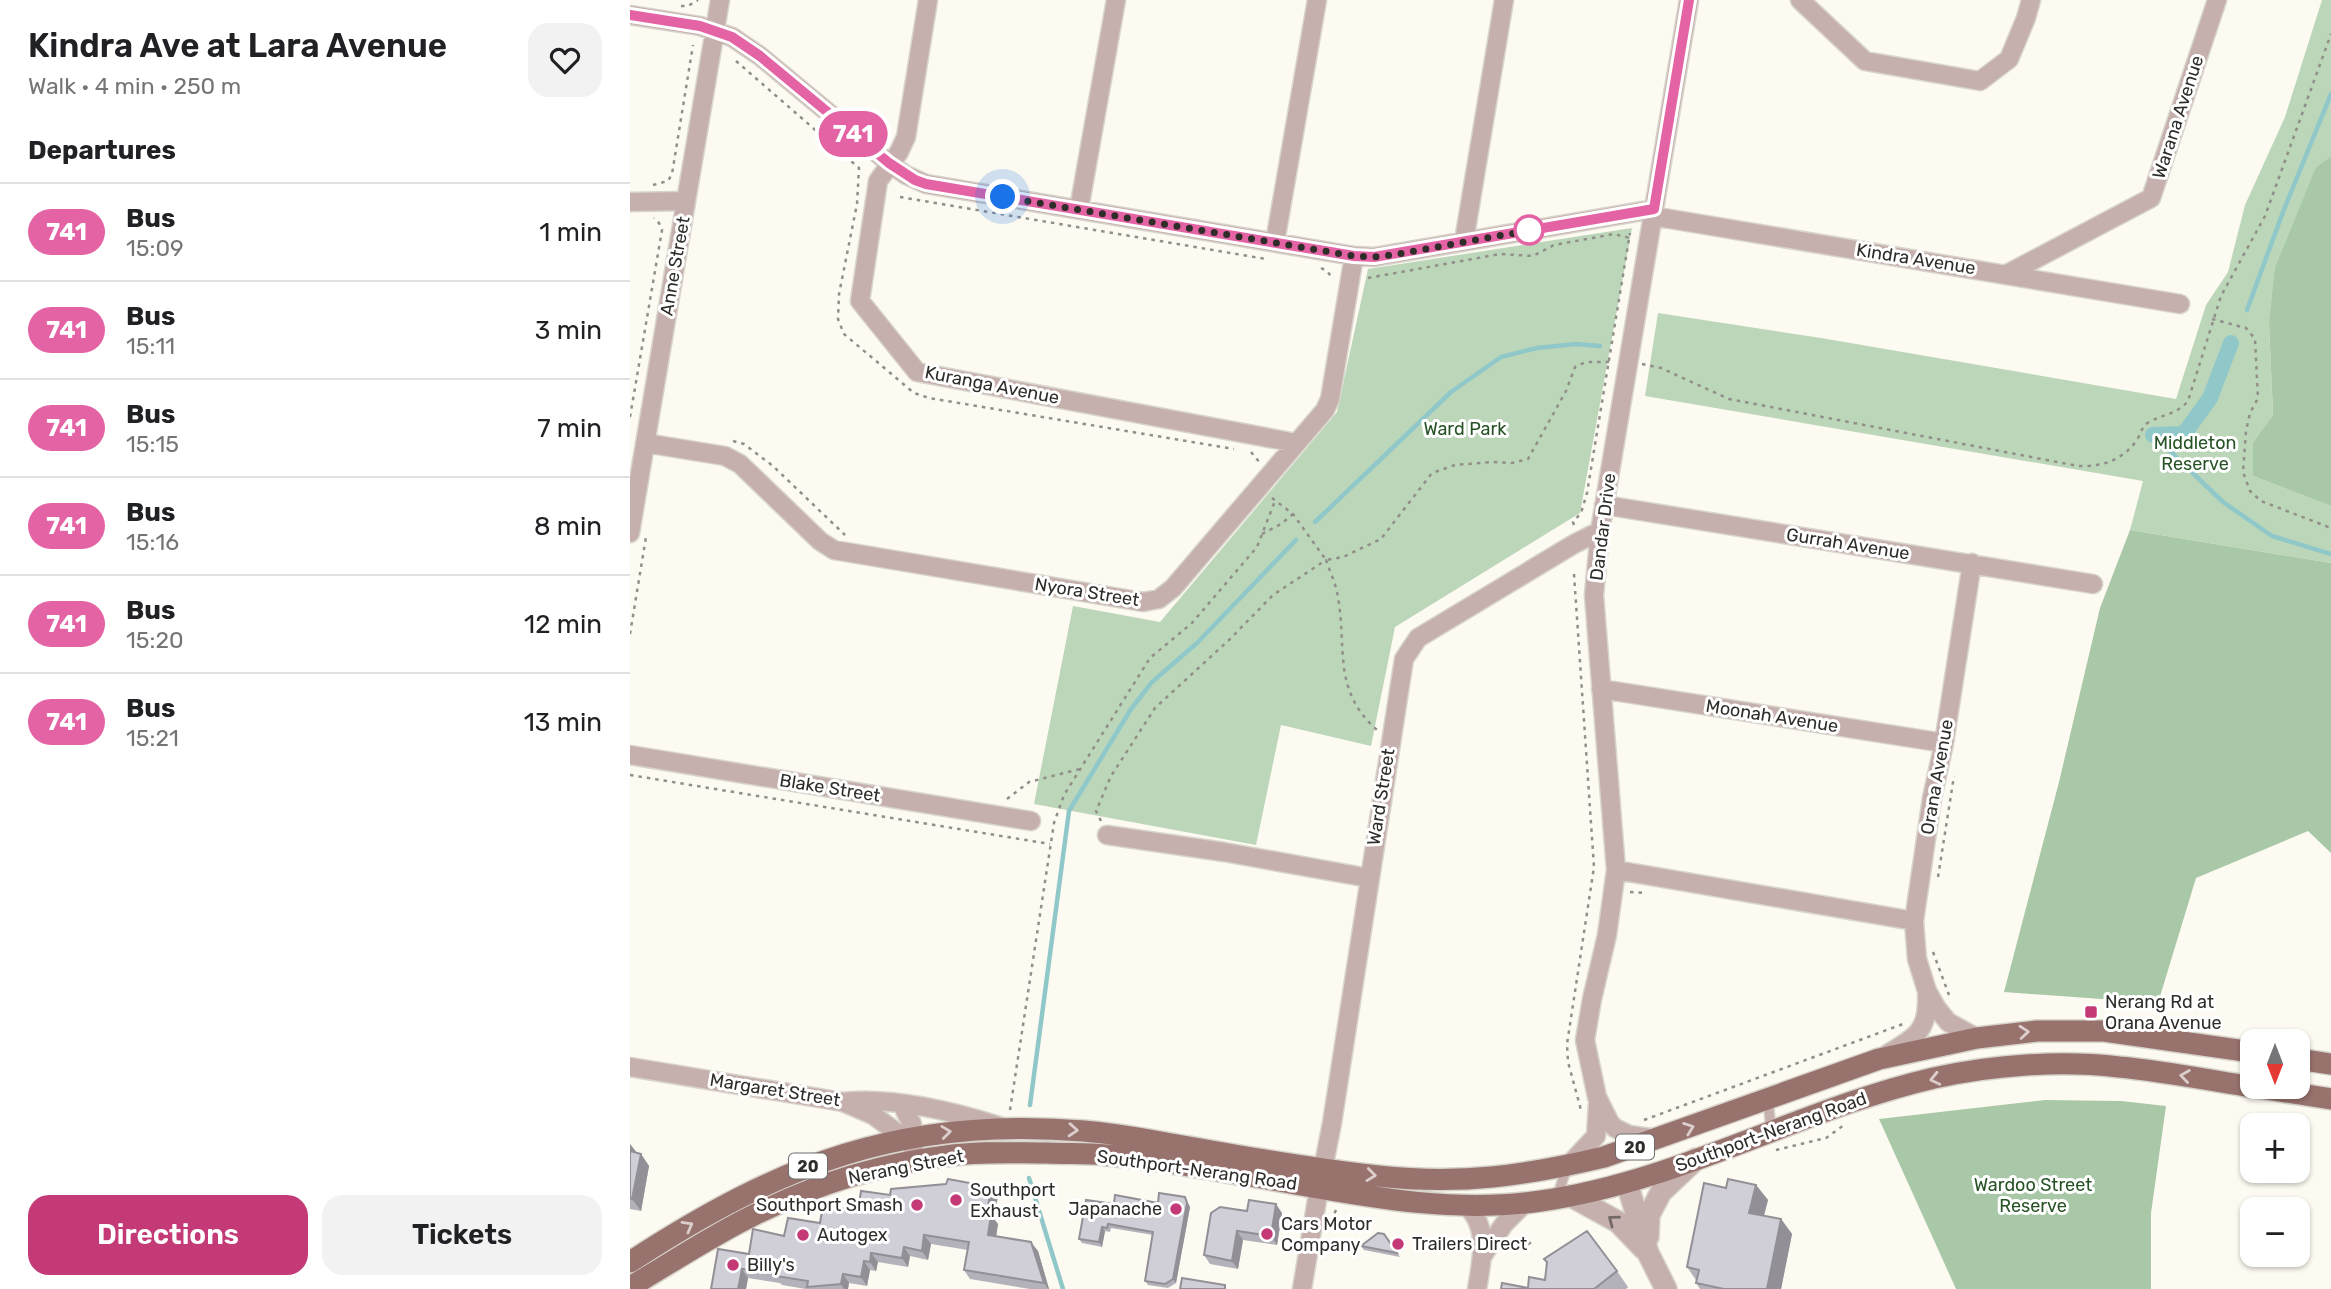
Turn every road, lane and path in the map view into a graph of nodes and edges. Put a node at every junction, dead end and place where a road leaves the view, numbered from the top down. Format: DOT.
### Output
graph roads {
  1 [pos="698,0"];
  2 [pos="720,0"];
  3 [pos="928,0"];
  4 [pos="1116,0"];
  5 [pos="1317,0"];
  6 [pos="1504,0"];
  7 [pos="1689,0"];
  8 [pos="1800,0"];
  9 [pos="2031,0"];
  10 [pos="2217,0"];
  11 [pos="677,5"];
  12 [pos="630,15"];
  13 [pos="715,30"];
  14 [pos="2331,34"];
  15 [pos="693,45"];
  16 [pos="736,61"];
  17 [pos="889,163"];
  18 [pos="859,167"];
  19 [pos="643,187"];
  20 [pos="900,197"];
  21 [pos="686,201"];
  22 [pos="630,202"];
  23 [pos="1079,209"];
  24 [pos="1653,212"];
  25 [pos="645,216"];
  26 [pos="1630,233"];
  27 [pos="1630,239"];
  28 [pos="1464,241"];
  29 [pos="1275,242"];
  30 [pos="1354,256"];
  31 [pos="1268,259"];
  32 [pos="1309,266"];
  33 [pos="2007,274"];
  34 [pos="1364,281"];
  35 [pos="1334,283"];
  36 [pos="2180,304"];
  37 [pos="2212,318"];
  38 [pos="1608,362"];
  39 [pos="1628,363"];
  40 [pos="630,417"];
  41 [pos="725,439"];
  42 [pos="645,443"];
  43 [pos="1296,443"];
  44 [pos="1259,487"];
  45 [pos="1275,500"];
  46 [pos="1604,505"];
  47 [pos="1293,514"];
  48 [pos="1574,525"];
  49 [pos="648,528"];
  50 [pos="2331,528"];
  51 [pos="1600,531"];
  52 [pos="630,533"];
  53 [pos="1262,534"];
  54 [pos="850,538"];
  55 [pos="1326,560"];
  56 [pos="1972,563"];
  57 [pos="1574,574"];
  58 [pos="2093,584"];
  59 [pos="630,634"];
  60 [pos="1601,689"];
  61 [pos="1390,741"];
  62 [pos="1944,743"];
  63 [pos="630,755"];
  64 [pos="1080,769"];
  65 [pos="1955,774"];
  66 [pos="630,775"];
  67 [pos="1006,800"];
  68 [pos="1031,821"];
  69 [pos="1107,835"];
  70 [pos="1050,844"];
  71 [pos="1616,870"];
  72 [pos="1369,878"];
  73 [pos="1937,880"];
  74 [pos="1592,885"];
  75 [pos="1914,921"];
  76 [pos="1931,947"];
  77 [pos="1927,991"];
  78 [pos="1951,1004"];
  79 [pos="1903,1024"];
  80 [pos="1977,1038"];
  81 [pos="2240,1050"];
  82 [pos="1879,1059"];
  83 [pos="2310,1061"];
  84 [pos="2331,1064"];
  85 [pos="630,1068"];
  86 [pos="2240,1085"];
  87 [pos="2310,1096"];
  88 [pos="1597,1097"];
  89 [pos="1768,1099"];
  90 [pos="2331,1099"];
  91 [pos="843,1102"];
  92 [pos="902,1105"];
  93 [pos="1846,1123"];
  94 [pos="1636,1124"];
  95 [pos="1006,1128"];
  96 [pos="909,1137"];
  97 [pos="1658,1139"];
  98 [pos="1774,1141"];
  99 [pos="999,1153"];
  100 [pos="1696,1159"];
  101 [pos="917,1160"];
  102 [pos="1573,1165"];
  103 [pos="1321,1178"];
  104 [pos="1627,1183"];
  105 [pos="1564,1197"];
  106 [pos="1525,1203"];
  107 [pos="1465,1205"];
  108 [pos="1507,1237"];
  109 [pos="1534,1241"];
  110 [pos="1648,1253"];
  111 [pos="1483,1255"];
  112 [pos="630,1262"];
  113 [pos="630,1287"];
  114 [pos="1302,1289"];
  115 [pos="1477,1289"];
  116 [pos="1666,1289"];
  1 -- 11 [label="path"];
  2 -- 13 [label="street, Anne Street"];
  3 -- 17 [label="street, Kuranga Avenue"];
  4 -- 23 [label="street"];
  5 -- 29 [label="street"];
  6 -- 28 [label="street"];
  7 -- 24 [label="street, Dandar Drive"];
  8 -- 9 [label="street"];
  10 -- 33 [label="street, Warana Avenue"];
  12 -- 13 [label="street, Kindra Avenue"];
  13 -- 17 [label="street, Kindra Avenue"];
  13 -- 21 [label="street, Anne Street"];
  14 -- 37 [label="path"];
  15 -- 19 [label="path"];
  16 -- 18 [label="path"];
  17 -- 23 [label="street, Kindra Avenue"];
  17 -- 43 [label="street, Kuranga Avenue"];
  20 -- 31 [label="path"];
  21 -- 22 [label="street"];
  21 -- 42 [label="street, Anne Street"];
  23 -- 29 [label="street, Kindra Avenue"];
  24 -- 28 [label="street, Kindra Avenue"];
  24 -- 33 [label="street, Kindra Avenue"];
  24 -- 39 [label="street, Dandar Drive"];
  25 -- 40 [label="path"];
  26 -- 27 [label="path"];
  27 -- 34 [label="path"];
  27 -- 38 [label="path"];
  28 -- 30 [label="street, Kindra Avenue"];
  29 -- 30 [label="street, Kindra Avenue"];
  30 -- 43 [label="street, Nyora Street"];
  32 -- 35 [label="path"];
  33 -- 36 [label="street, Kindra Avenue"];
  37 -- 39 [label="path"];
  37 -- 50 [label="path"];
  38 -- 39 [label="path"];
  38 -- 48 [label="path"];
  38 -- 55 [label="path"];
  39 -- 46 [label="street, Dandar Drive"];
  41 -- 54 [label="path"];
  42 -- 44 [label="street, Nyora Street"];
  42 -- 52 [label="street, Anne Street"];
  43 -- 44 [label="street, Nyora Street"];
  44 -- 45 [label="path"];
  45 -- 47 [label="path"];
  45 -- 53 [label="path"];
  46 -- 51 [label="street, Dandar Drive"];
  46 -- 56 [label="street, Gurrah Avenue"];
  47 -- 53 [label="path"];
  47 -- 55 [label="path"];
  49 -- 59 [label="path"];
  51 -- 60 [label="street, Dandar Drive"];
  51 -- 61 [label="street, Ward Street"];
  53 -- 64 [label="path"];
  55 -- 61 [label="path"];
  55 -- 69 [label="path"];
  56 -- 58 [label="street, Gurrah Avenue"];
  56 -- 62 [label="street, Orana Avenue"];
  57 -- 74 [label="path"];
  60 -- 62 [label="street, Moonah Avenue"];
  60 -- 71 [label="street, Dandar Drive"];
  61 -- 72 [label="street, Ward Street"];
  62 -- 75 [label="street, Orana Avenue"];
  63 -- 68 [label="street, Blake Street"];
  64 -- 67 [label="path"];
  64 -- 70 [label="path"];
  65 -- 73 [label="path"];
  66 -- 70 [label="path"];
  69 -- 72 [label="street"];
  70 -- 95 [label="path"];
  71 -- 75 [label="street"];
  71 -- 88 [label="street, Dandar Drive"];
  72 -- 103 [label="street, Ward Street"];
  75 -- 77 [label="street, Orana Avenue"];
  76 -- 78 [label="path"];
  77 -- 80 [label="street, Orana Avenue"];
  77 -- 82 [label="street, Orana Avenue"];
  79 -- 94 [label="path"];
  80 -- 81 [label="main road, Southport-Nerang Road / 20, one-way"];
  80 -- 82 [label="main road, Southport-Nerang Road / 20"];
  82 -- 89 [label="main road, Southport-Nerang Road / 20"];
  83 -- 84 [label="main road"];
  85 -- 91 [label="street, Margaret Street"];
  86 -- 98 [label="main road, Southport-Nerang Road / 20, one-way"];
  87 -- 90 [label="main road, Southport-Nerang Road / 20"];
  88 -- 97 [label="street, Dandar Drive"];
  88 -- 102 [label="street, Dandar Drive"];
  97 -- 89 [label="main road, Southport-Nerang Road / 20, one-way"];
  89 -- 98 [label="lane"];
  91 -- 92 [label="street, Margaret Street"];
  91 -- 96 [label="street"];
  92 -- 95 [label="street, Margaret Street"];
  92 -- 96 [label="street"];
  93 -- 98 [label="path"];
  96 -- 95 [label="main road, Nerang Street / 20, one-way"];
  95 -- 103 [label="main road, Southport-Nerang Road / 20, one-way"];
  96 -- 101 [label="street"];
  112 -- 96 [label="main road, Nerang Street / 20, one-way"];
  97 -- 102 [label="main road, Southport-Nerang Road / 20"];
  98 -- 100 [label="main road, Southport-Nerang Road / 20"];
  99 -- 101 [label="main road, Nerang Street / 20"];
  99 -- 103 [label="main road, Southport-Nerang Road / 20"];
  100 -- 104 [label="main road, Southport-Nerang Road / 20"];
  100 -- 110 [label="street"];
  101 -- 113 [label="main road, Nerang Street / 20"];
  103 -- 102 [label="main road, Southport-Nerang Road / 20, one-way"];
  102 -- 104 [label="main road"];
  102 -- 105 [label="lane"];
  103 -- 107 [label="main road, Southport-Nerang Road / 20"];
  103 -- 114 [label="street, Ward Street"];
  104 -- 105 [label="main road, Southport-Nerang Road / 20"];
  104 -- 110 [label="street"];
  105 -- 106 [label="main road, Southport-Nerang Road / 20"];
  110 -- 105 [label="street, one-way"];
  106 -- 107 [label="main road, Southport-Nerang Road / 20"];
  106 -- 111 [label="street"];
  107 -- 111 [label="street"];
  108 -- 109 [label="path"];
  110 -- 116 [label="street"];
  111 -- 115 [label="street"];
}
